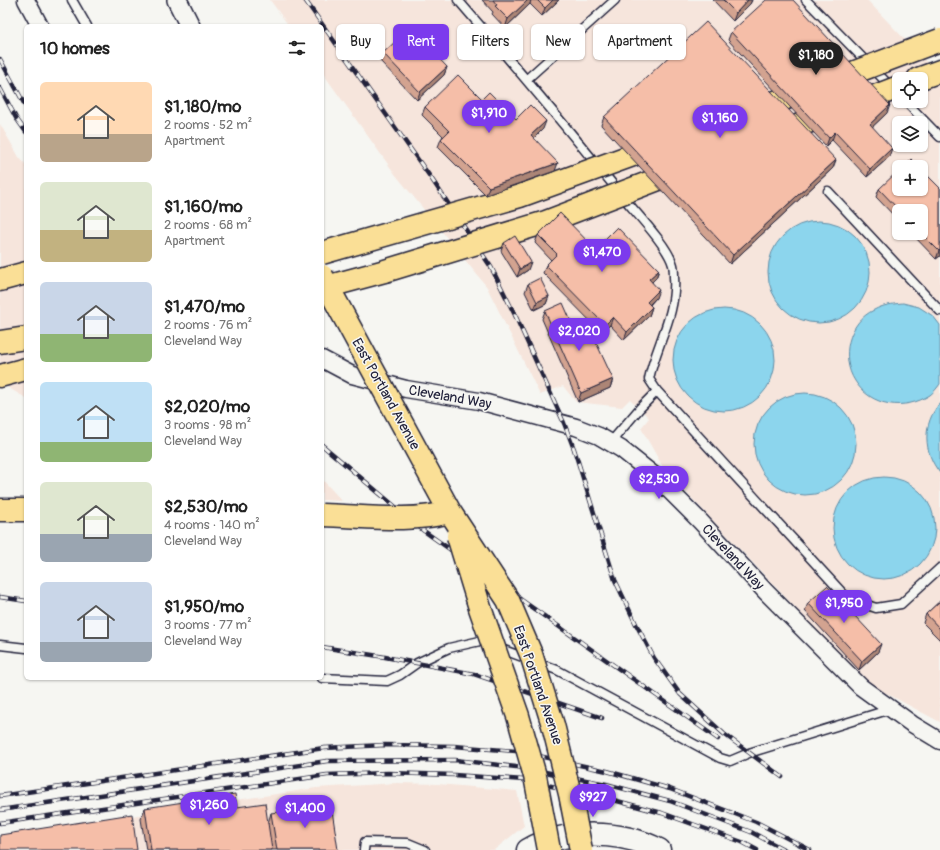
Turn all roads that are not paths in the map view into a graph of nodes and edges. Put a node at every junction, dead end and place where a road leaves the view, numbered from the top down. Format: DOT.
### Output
graph roads {
  1 [pos="26,0"];
  2 [pos="72,0"];
  3 [pos="176,0"];
  4 [pos="458,0"];
  5 [pos="615,0"];
  6 [pos="806,0"];
  7 [pos="39,24"];
  8 [pos="86,24"];
  9 [pos="189,24"];
  10 [pos="940,40"];
  11 [pos="940,71"];
  12 [pos="928,75"];
  13 [pos="526,79"];
  14 [pos="892,88"];
  15 [pos="892,90"];
  16 [pos="912,108"];
  17 [pos="733,118"];
  18 [pos="940,137"];
  19 [pos="675,140"];
  20 [pos="759,141"];
  21 [pos="702,163"];
  22 [pos="828,191"];
  23 [pos="324,252"];
  24 [pos="24,274"];
  25 [pos="0,280"];
  26 [pos="324,280"];
  27 [pos="324,287"];
  28 [pos="939,309"];
  29 [pos="24,338"];
  30 [pos="0,342"];
  31 [pos="324,360"];
  32 [pos="24,370"];
  33 [pos="0,376"];
  34 [pos="657,391"];
  35 [pos="610,443"];
  36 [pos="0,510"];
  37 [pos="24,510"];
  38 [pos="450,512"];
  39 [pos="324,515"];
  40 [pos="940,568"];
  41 [pos="0,645"];
  42 [pos="24,648"];
  43 [pos="324,678"];
  44 [pos="892,709"];
  45 [pos="940,741"];
  46 [pos="364,850"];
  47 [pos="425,850"];
  48 [pos="528,850"];
  49 [pos="549,850"];
  50 [pos="581,850"];
  51 [pos="659,850"];
  1 -- 7 [label="street"];
  2 -- 8 [label="lane"];
  3 -- 9 [label="street"];
  4 -- 13 [label="lane"];
  5 -- 13 [label="lane"];
  6 -- 14 [label="lane"];
  10 -- 17 [label="main road, bridge"];
  11 -- 12 [label="main road"];
  13 -- 34 [label="lane"];
  15 -- 20 [label="main road, bridge"];
  16 -- 18 [label="lane"];
  19 -- 23 [label="main road, bridge"];
  21 -- 27 [label="main road, bridge"];
  22 -- 28 [label="lane"];
  24 -- 25 [label="main road"];
  26 -- 38 [label="main road, East Portland Avenue, bridge"];
  29 -- 30 [label="main road"];
  31 -- 35 [label="street, Cleveland Way"];
  32 -- 33 [label="main road"];
  34 -- 35 [label="lane"];
  34 -- 40 [label="lane"];
  35 -- 44 [label="street, Cleveland Way"];
  36 -- 37 [label="main road"];
  38 -- 39 [label="main road, bridge"];
  38 -- 49 [label="main road, East Portland Avenue, bridge"];
  38 -- 50 [label="main road, East Portland Avenue, bridge"];
  41 -- 42 [label="lane"];
  43 -- 44 [label="lane"];
  44 -- 45 [label="street, Cleveland Way"];
  46 -- 47 [label="lane"];
  48 -- 51 [label="main road"];
}
